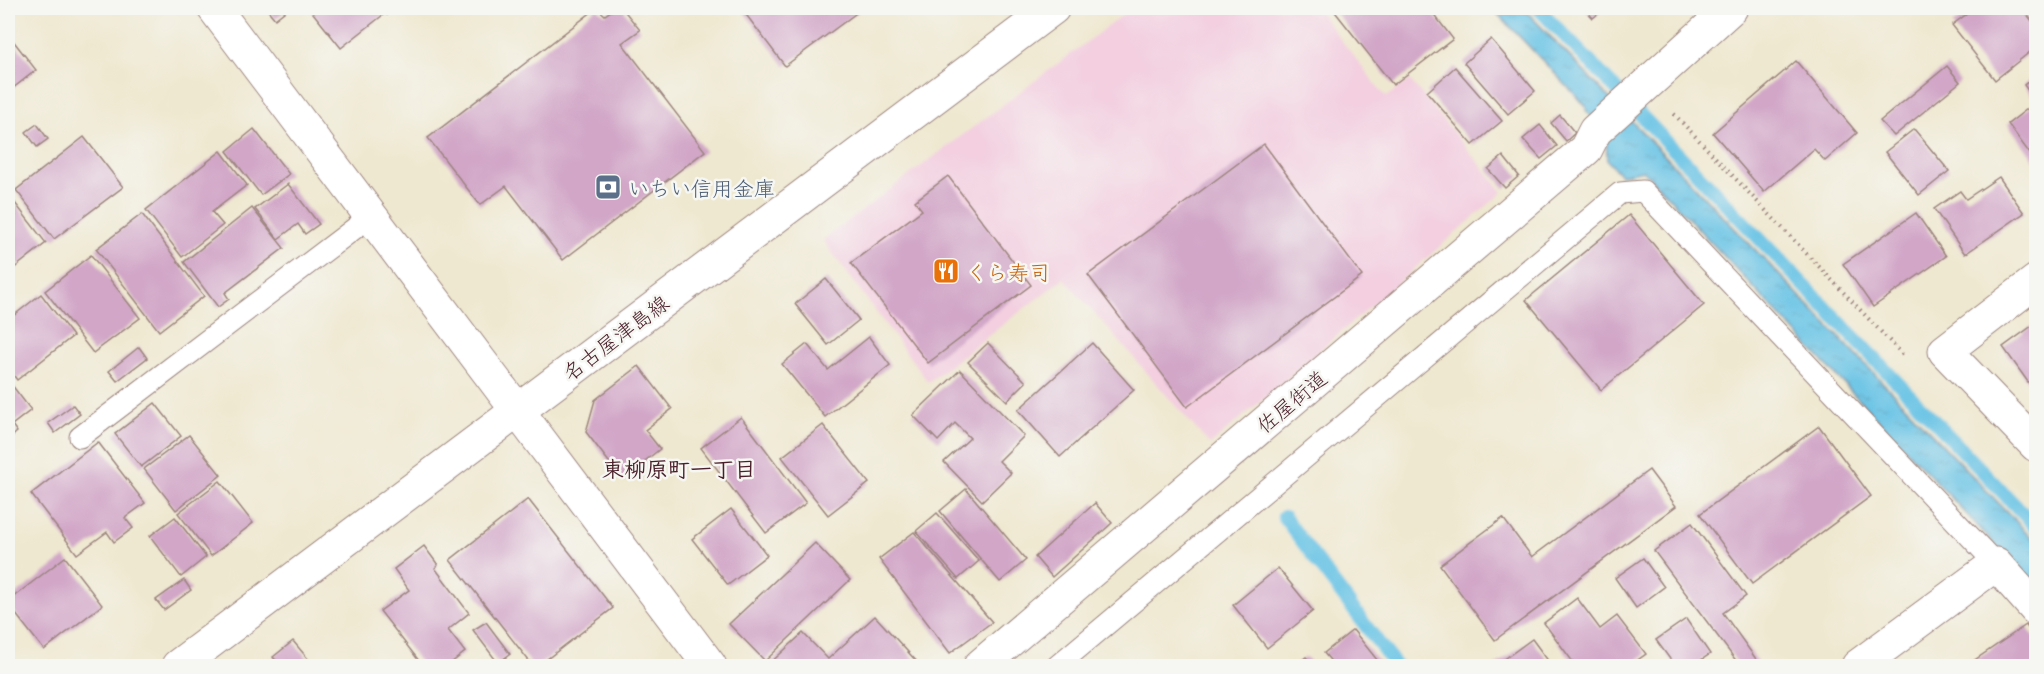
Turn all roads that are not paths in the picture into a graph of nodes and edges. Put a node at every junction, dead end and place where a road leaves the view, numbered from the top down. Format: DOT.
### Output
graph roads {
  1 [pos="214,8"];
  2 [pos="1053,8"];
  3 [pos="1731,8"];
  4 [pos="371,216"];
  5 [pos="2037,281"];
  6 [pos="517,411"];
  7 [pos="80,438"];
  8 [pos="2037,445"];
  9 [pos="1996,564"];
  10 [pos="2037,609"];
  11 [pos="178,666"];
  12 [pos="710,666"];
  13 [pos="980,666"];
  14 [pos="1057,666"];
  15 [pos="1858,666"];
  1 -- 4 [label="street"];
  2 -- 6 [label="street, 名古屋津島線"];
  3 -- 13 [label="street, 佐屋街道"];
  4 -- 6 [label="street"];
  4 -- 7 [label="lane"];
  5 -- 8 [label="street"];
  6 -- 11 [label="street, 名古屋津島線"];
  6 -- 12 [label="street"];
  9 -- 10 [label="street"];
  9 -- 14 [label="lane"];
  9 -- 15 [label="street"];
}
